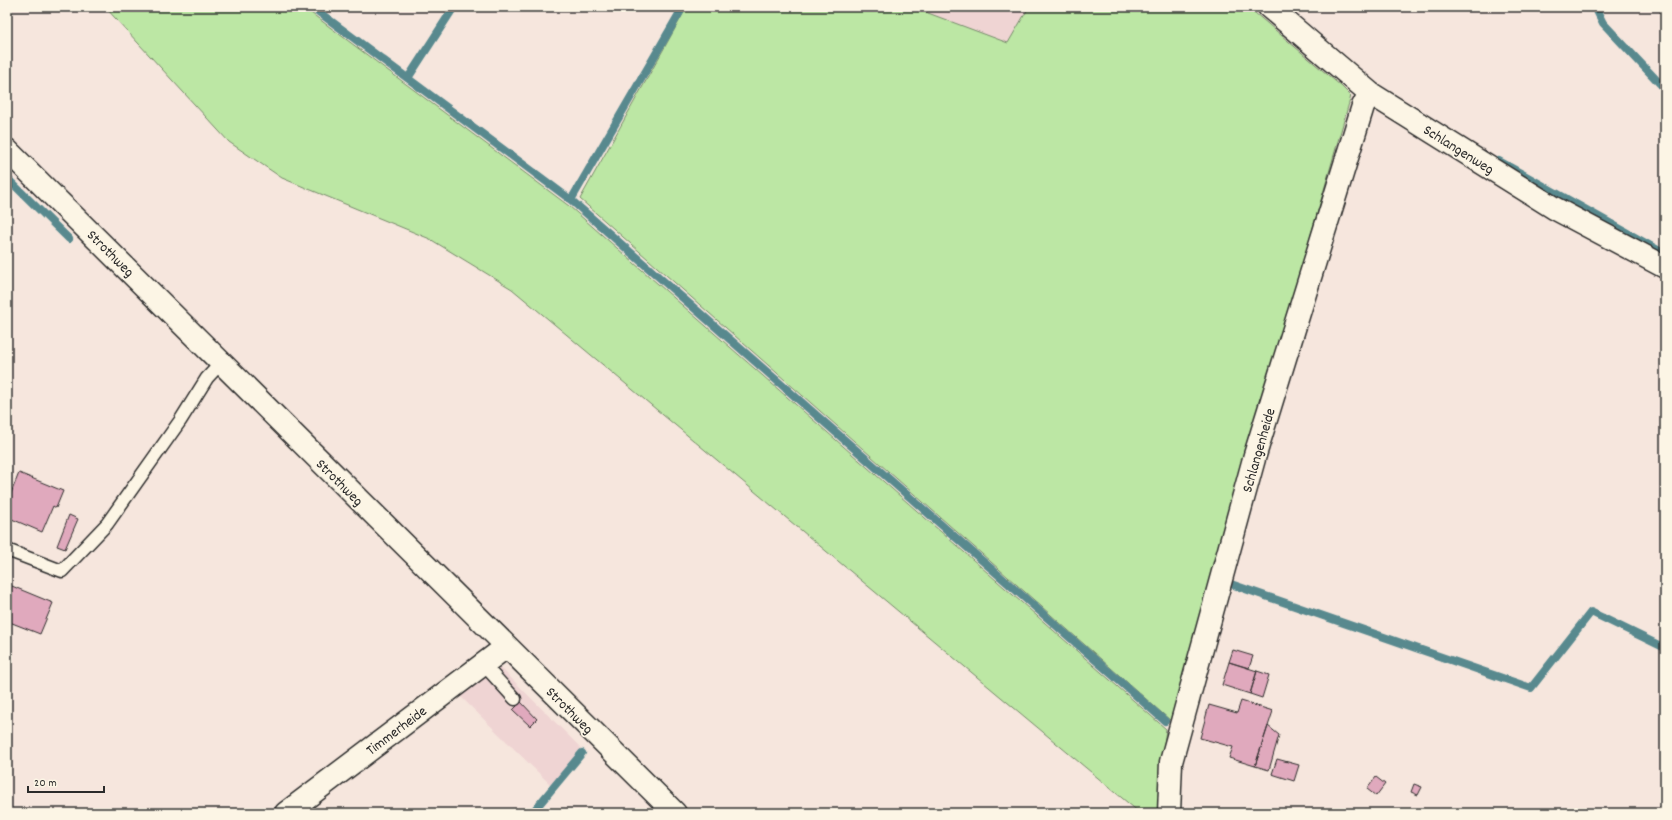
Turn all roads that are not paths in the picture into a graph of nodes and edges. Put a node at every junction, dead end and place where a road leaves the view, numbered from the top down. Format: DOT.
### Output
graph roads {
  1 [pos="1269,7"];
  2 [pos="1370,93"];
  3 [pos="7,150"];
  4 [pos="1665,267"];
  5 [pos="221,363"];
  6 [pos="7,550"];
  7 [pos="506,647"];
  8 [pos="483,664"];
  9 [pos="516,699"];
  10 [pos="286,813"];
  11 [pos="674,813"];
  12 [pos="1169,813"];
  1 -- 2 [label="street, Schlangenweg"];
  2 -- 4 [label="street, Schlangenweg"];
  2 -- 12 [label="street, Schlangenheide"];
  3 -- 5 [label="street, Strothweg"];
  5 -- 6 [label="lane"];
  5 -- 7 [label="street, Strothweg"];
  7 -- 8 [label="street, Timmerheide"];
  7 -- 11 [label="street, Strothweg"];
  8 -- 9 [label="lane"];
  8 -- 10 [label="street, Timmerheide"];
}
